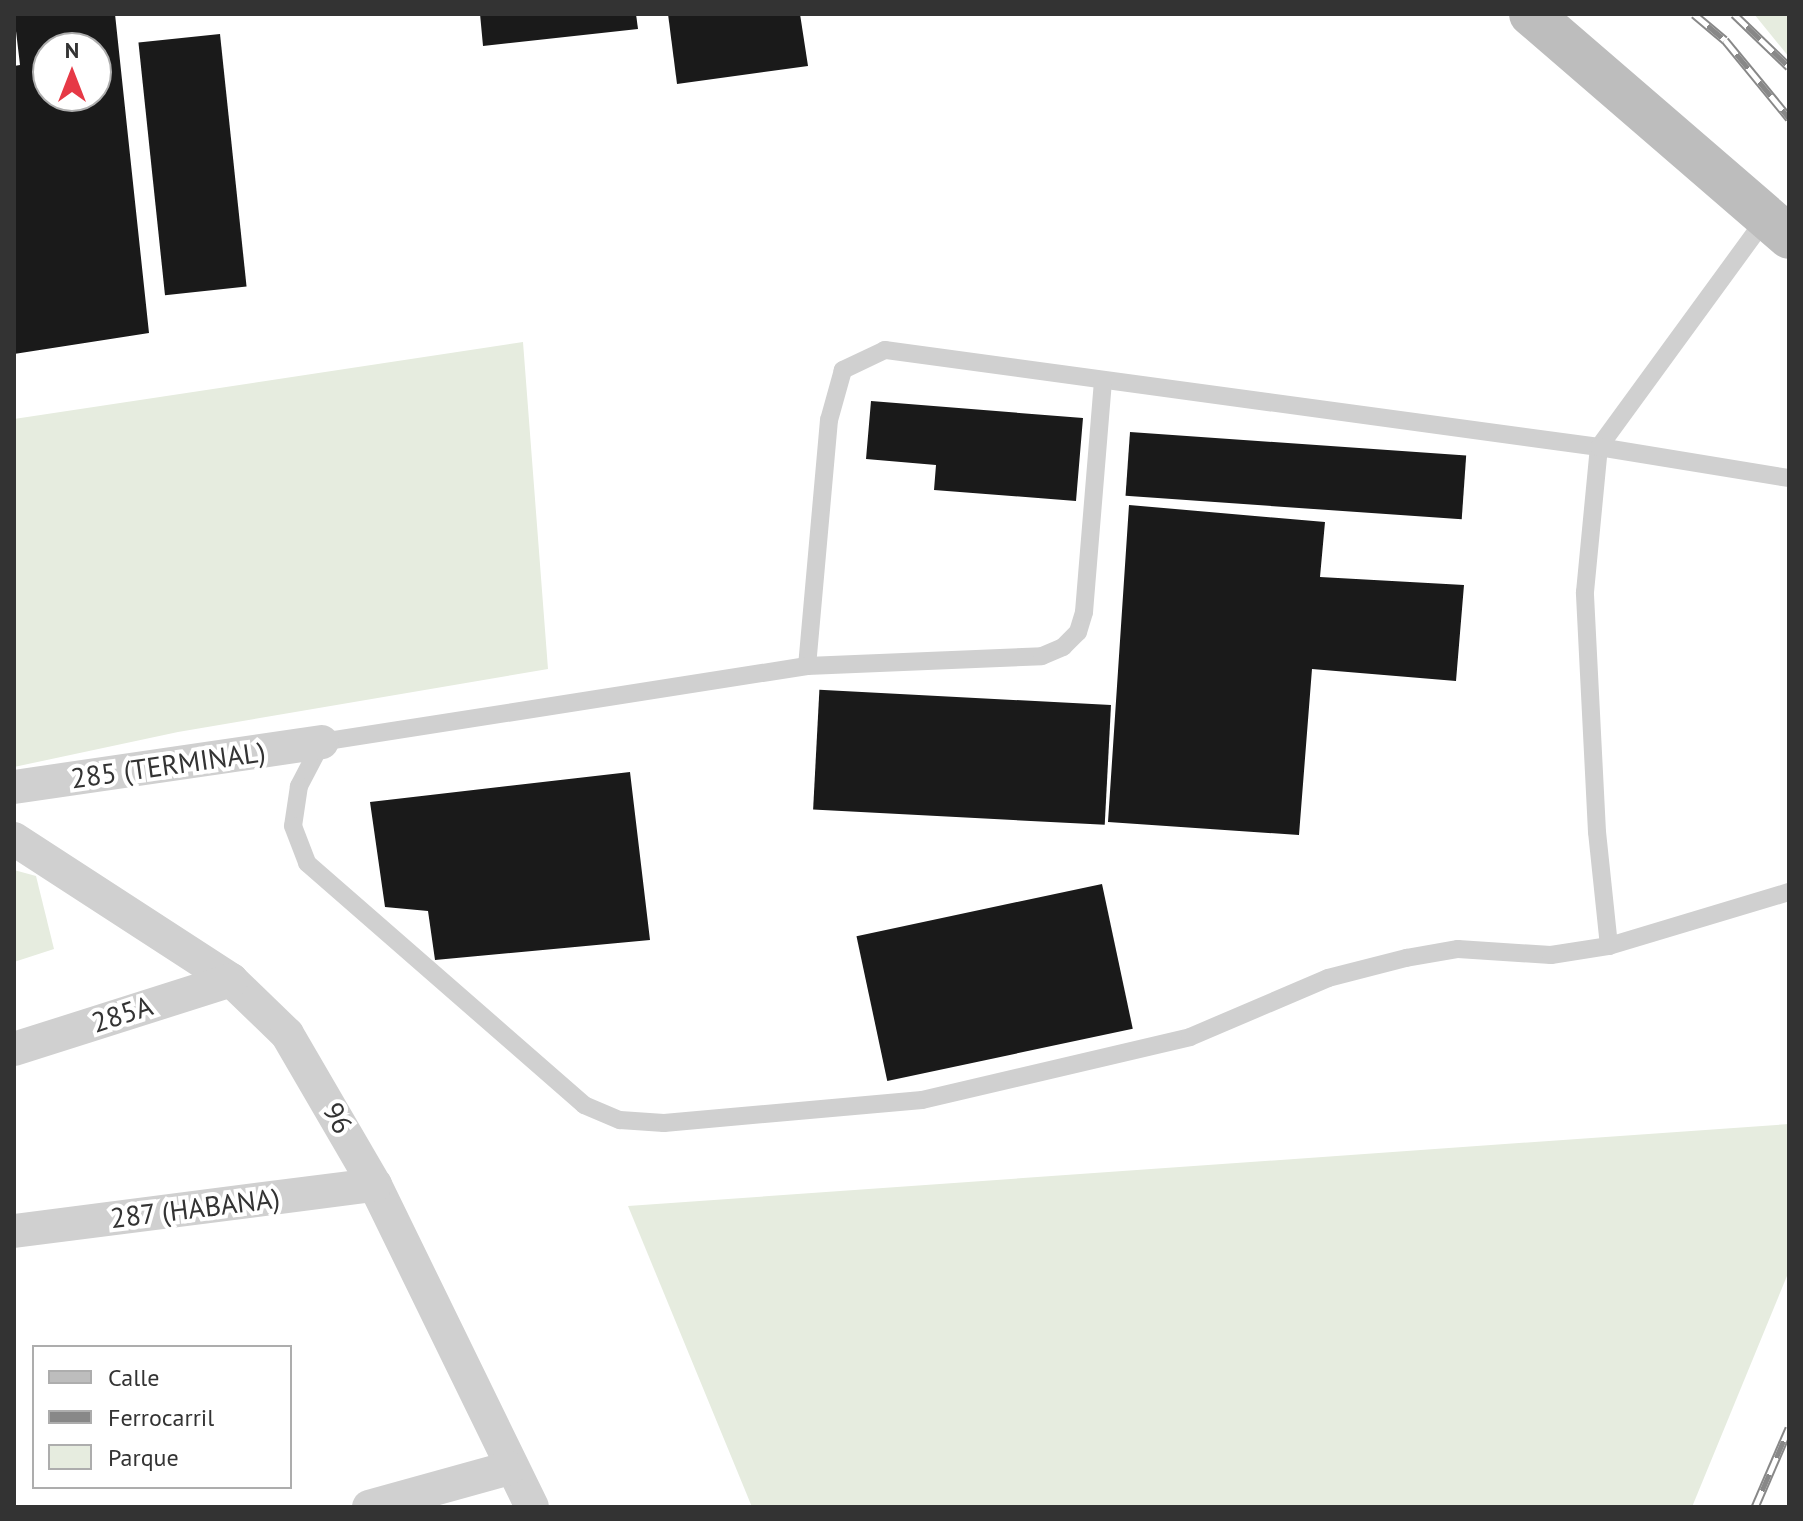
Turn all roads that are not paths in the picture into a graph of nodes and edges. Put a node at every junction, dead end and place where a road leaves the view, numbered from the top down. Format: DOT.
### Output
graph roads {
  1 [pos="1531,14"];
  2 [pos="1778,228"];
  3 [pos="1103,381"];
  4 [pos="1599,447"];
  5 [pos="1789,478"];
  6 [pos="807,666"];
  7 [pos="322,742"];
  8 [pos="14,787"];
  9 [pos="14,839"];
  10 [pos="1789,892"];
  11 [pos="1609,946"];
  12 [pos="231,980"];
  13 [pos="14,1049"];
  14 [pos="375,1185"];
  15 [pos="14,1231"];
  16 [pos="510,1468"];
  17 [pos="369,1507"];
  18 [pos="532,1507"];
  1 -- 2 [label="main road"];
  2 -- 4 [label="lane"];
  3 -- 4 [label="lane"];
  3 -- 6 [label="lane"];
  3 -- 6 [label="lane"];
  4 -- 5 [label="lane"];
  4 -- 11 [label="lane"];
  6 -- 7 [label="lane"];
  7 -- 8 [label="street, 285 (TERMINAL)"];
  7 -- 11 [label="lane"];
  9 -- 12 [label="street, 96"];
  10 -- 11 [label="lane"];
  12 -- 13 [label="street, 285A"];
  12 -- 14 [label="street, 96"];
  14 -- 15 [label="street, 287 (HABANA)"];
  14 -- 16 [label="street, 96"];
  16 -- 17 [label="street"];
  16 -- 18 [label="street, 96"];
}
